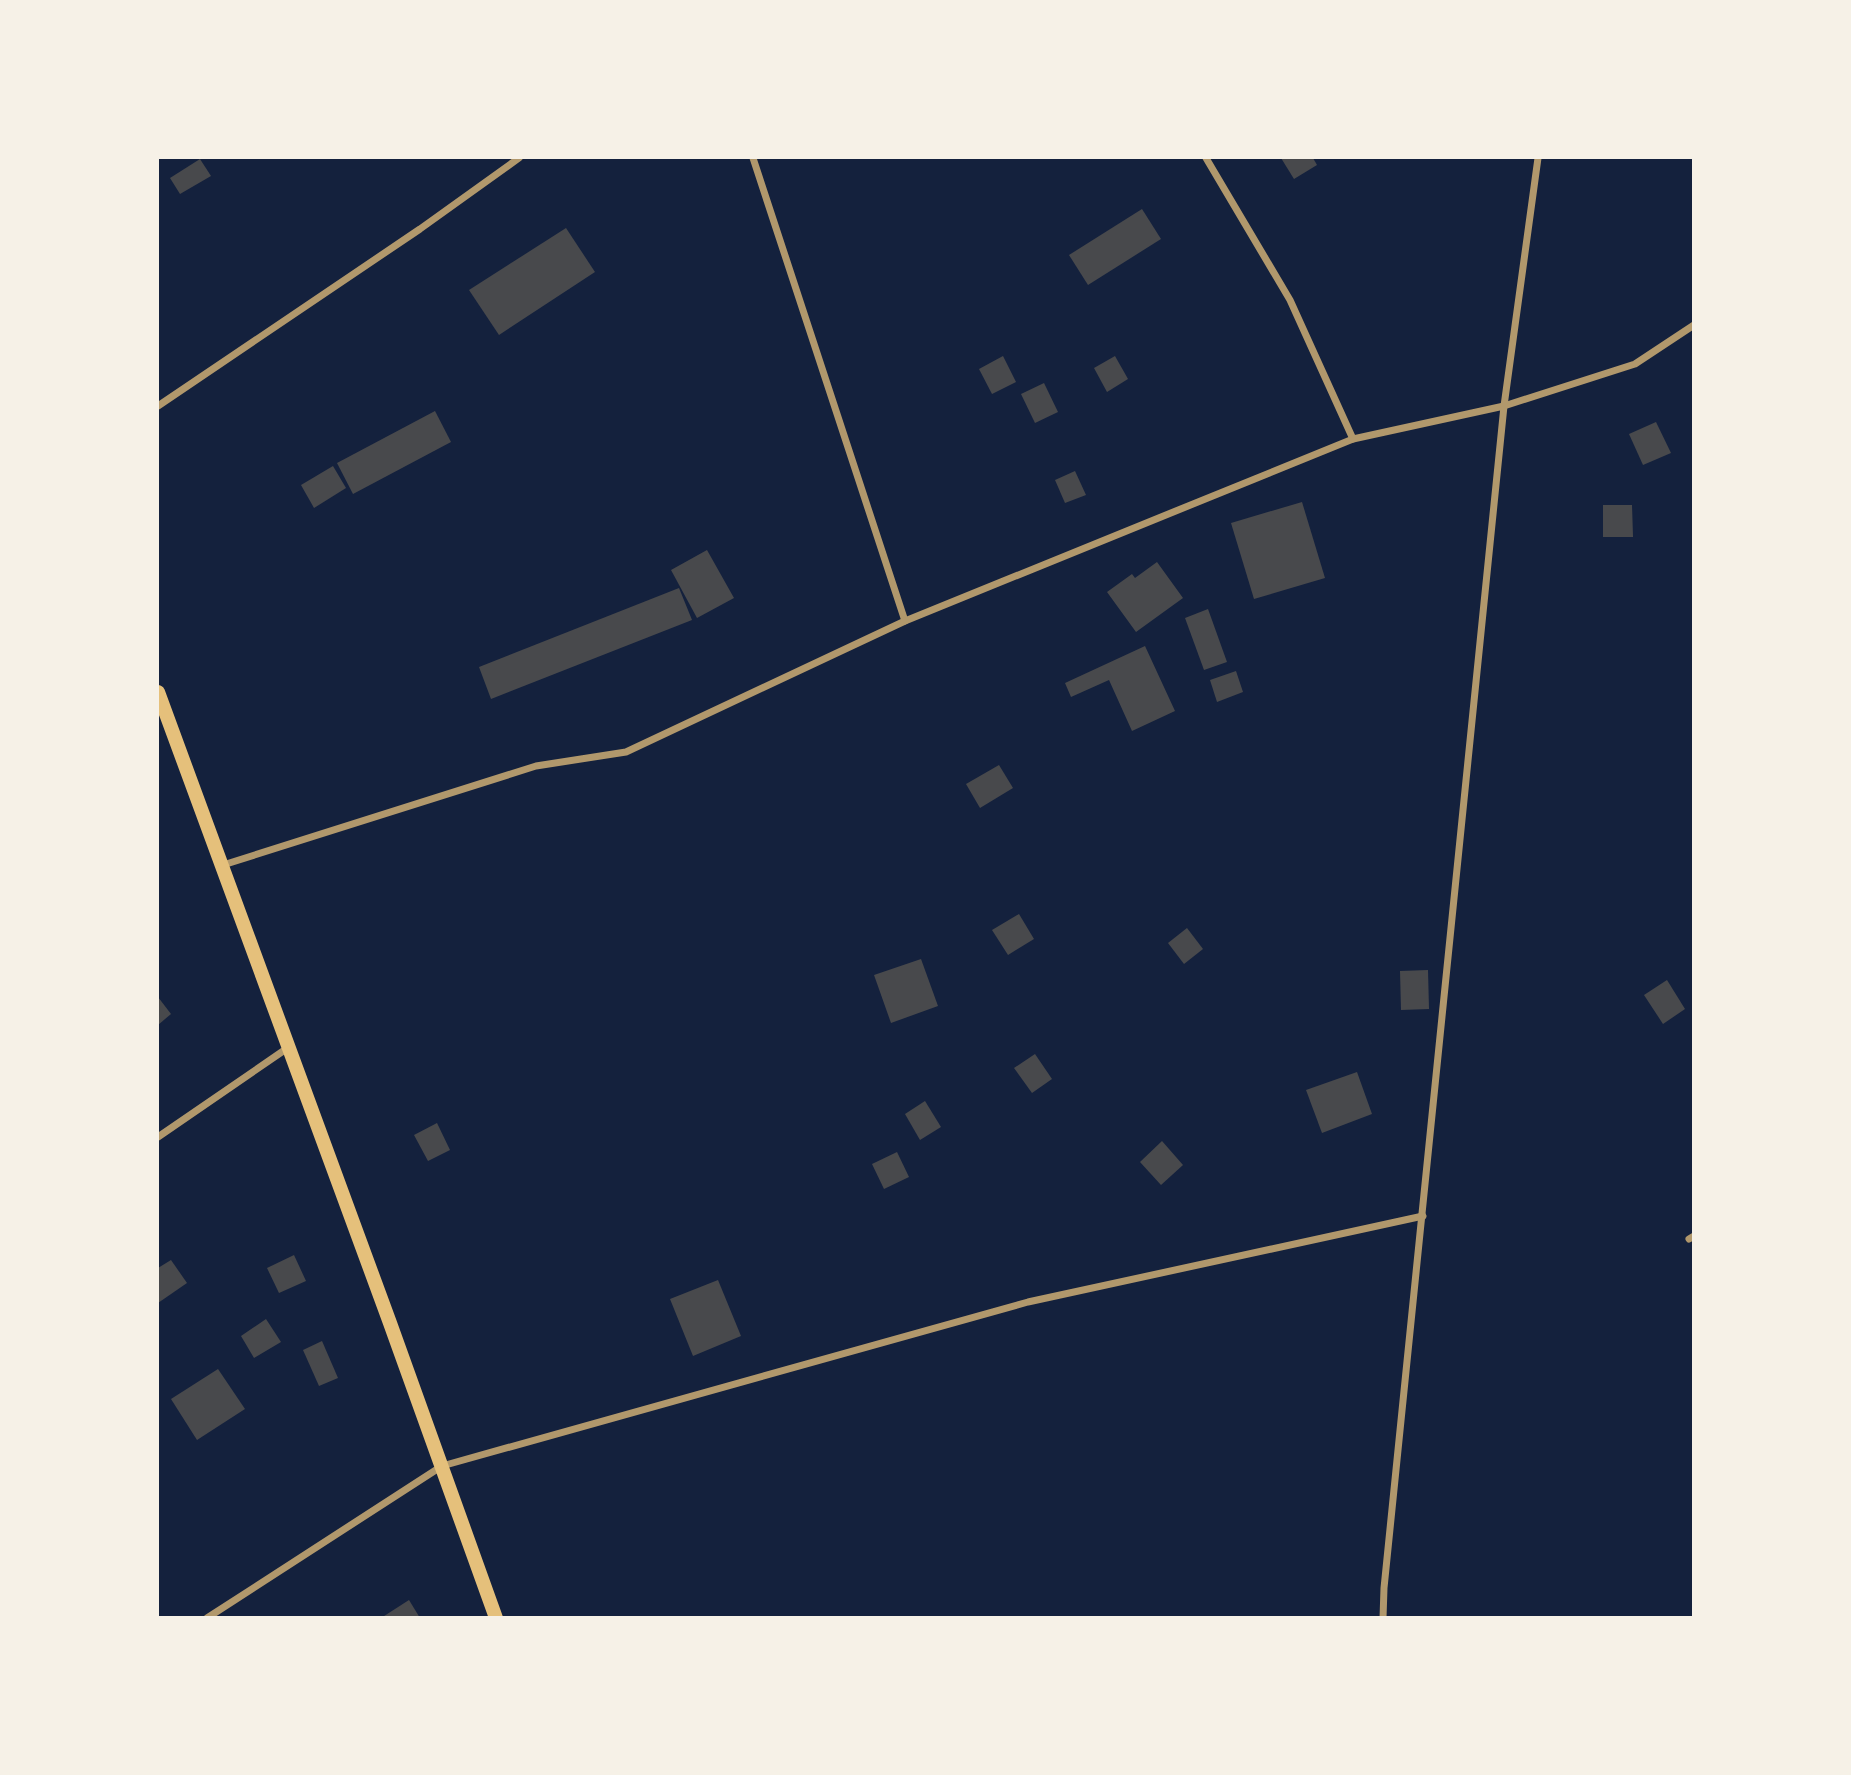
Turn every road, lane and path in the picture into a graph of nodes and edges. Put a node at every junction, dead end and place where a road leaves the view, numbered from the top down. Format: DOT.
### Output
graph roads {
  1 [pos="520,158"];
  2 [pos="753,158"];
  3 [pos="1206,158"];
  4 [pos="1538,158"];
  5 [pos="1693,325"];
  6 [pos="158,406"];
  7 [pos="1504,406"];
  8 [pos="1353,439"];
  9 [pos="905,621"];
  10 [pos="158,692"];
  11 [pos="223,865"];
  12 [pos="289,1047"];
  13 [pos="158,1137"];
  14 [pos="1423,1216"];
  15 [pos="442,1466"];
  16 [pos="207,1618"];
  17 [pos="496,1618"];
  18 [pos="1383,1618"];
  1 -- 6 [label="street"];
  2 -- 9 [label="street"];
  3 -- 8 [label="street"];
  4 -- 7 [label="street"];
  5 -- 7 [label="street"];
  7 -- 8 [label="street"];
  7 -- 14 [label="street"];
  8 -- 9 [label="street"];
  9 -- 11 [label="street"];
  10 -- 11 [label="main road"];
  11 -- 12 [label="main road"];
  12 -- 13 [label="street"];
  12 -- 15 [label="main road"];
  14 -- 15 [label="street"];
  14 -- 18 [label="street"];
  15 -- 16 [label="street"];
  15 -- 17 [label="main road"];
}
